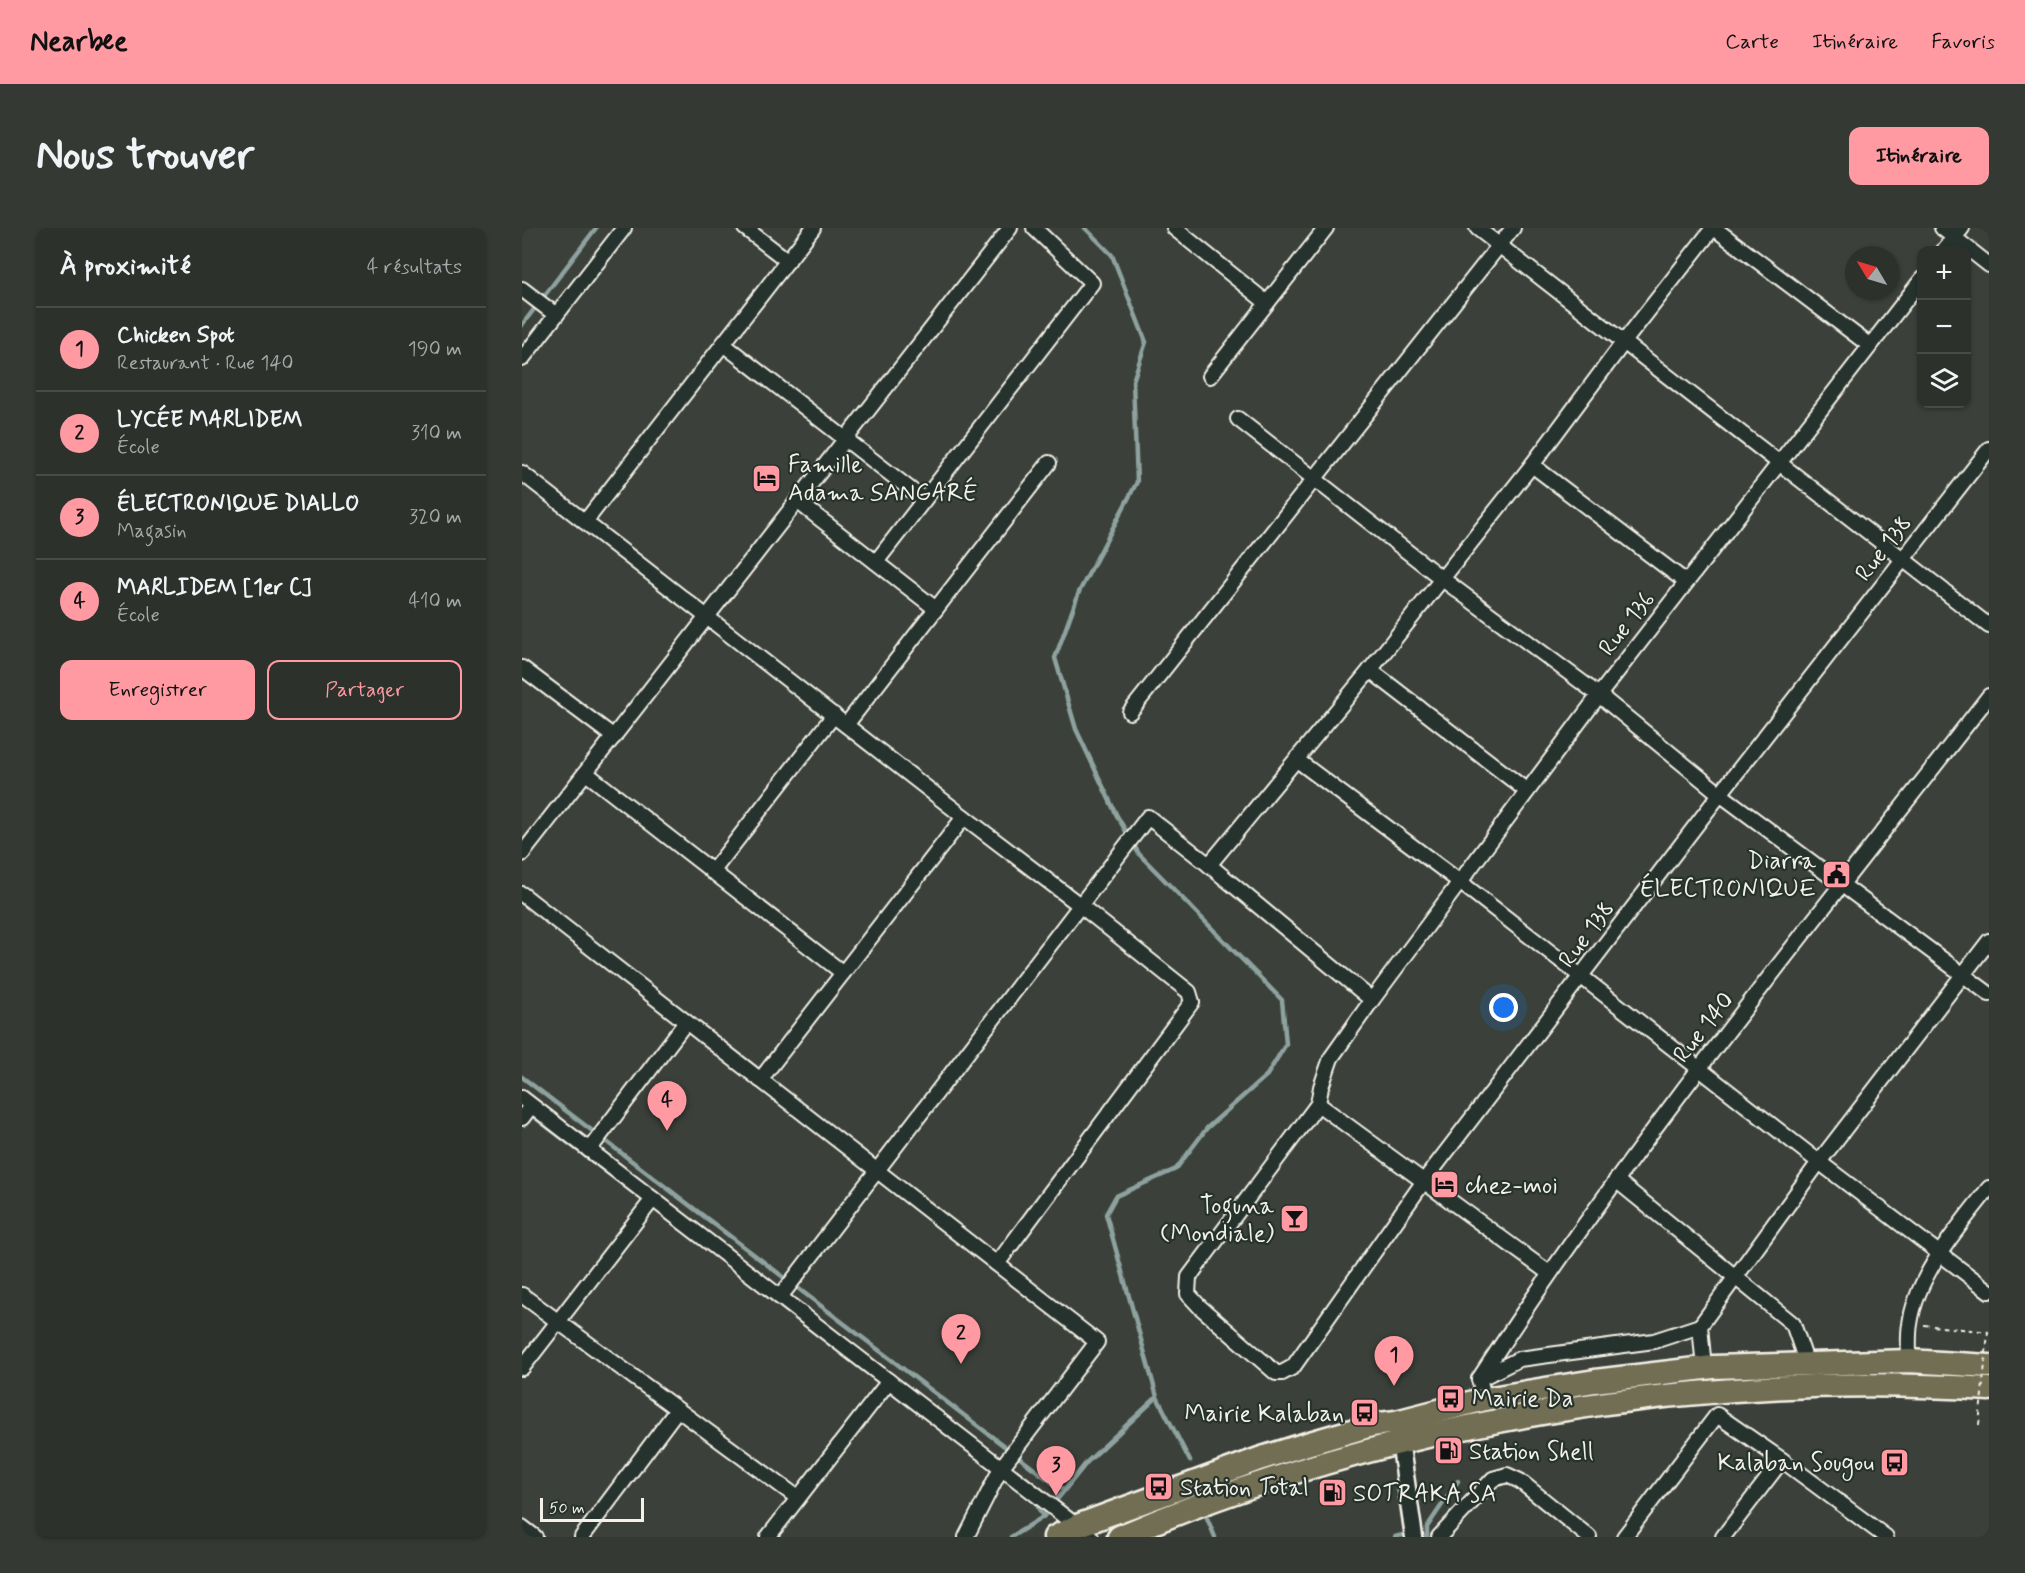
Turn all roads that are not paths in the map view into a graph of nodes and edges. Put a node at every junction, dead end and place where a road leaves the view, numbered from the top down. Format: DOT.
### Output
graph roads {
  1 [pos="624,228"];
  2 [pos="745,228"];
  3 [pos="813,228"];
  4 [pos="1010,228"];
  5 [pos="1035,228"];
  6 [pos="1174,228"];
  7 [pos="1326,228"];
  8 [pos="1477,228"];
  9 [pos="1513,228"];
  10 [pos="1714,228"];
  11 [pos="1942,228"];
  12 [pos="1958,233"];
  13 [pos="1500,246"];
  14 [pos="1947,246"];
  15 [pos="788,261"];
  16 [pos="1989,265"];
  17 [pos="1917,285"];
  18 [pos="522,289"];
  19 [pos="1267,303"];
  20 [pos="556,315"];
  21 [pos="1623,342"];
  22 [pos="723,344"];
  23 [pos="1869,345"];
  24 [pos="522,359"];
  25 [pos="1210,376"];
  26 [pos="1238,419"];
  27 [pos="846,439"];
  28 [pos="1989,449"];
  29 [pos="1778,462"];
  30 [pos="1049,463"];
  31 [pos="1532,465"];
  32 [pos="522,473"];
  33 [pos="1316,481"];
  34 [pos="924,500"];
  35 [pos="797,501"];
  36 [pos="585,522"];
  37 [pos="1903,559"];
  38 [pos="876,562"];
  39 [pos="1441,578"];
  40 [pos="1686,582"];
  41 [pos="936,609"];
  42 [pos="707,617"];
  43 [pos="1989,626"];
  44 [pos="522,668"];
  45 [pos="1370,670"];
  46 [pos="1599,695"];
  47 [pos="1989,696"];
  48 [pos="1130,712"];
  49 [pos="834,715"];
  50 [pos="846,725"];
  51 [pos="614,737"];
  52 [pos="1297,759"];
  53 [pos="586,773"];
  54 [pos="1527,791"];
  55 [pos="1720,794"];
  56 [pos="964,817"];
  57 [pos="522,854"];
  58 [pos="1209,865"];
  59 [pos="712,872"];
  60 [pos="1460,882"];
  61 [pos="1841,886"];
  62 [pos="522,894"];
  63 [pos="1082,906"];
  64 [pos="1989,941"];
  65 [pos="843,973"];
  66 [pos="1964,974"];
  67 [pos="1582,976"];
  68 [pos="1989,994"];
  69 [pos="1372,1000"];
  70 [pos="686,1022"];
  71 [pos="1699,1068"];
  72 [pos="760,1080"];
  73 [pos="527,1102"];
  74 [pos="1318,1104"];
  75 [pos="522,1118"];
  76 [pos="589,1150"];
  77 [pos="1819,1162"];
  78 [pos="877,1171"];
  79 [pos="1616,1180"];
  80 [pos="1424,1181"];
  81 [pos="1989,1188"];
  82 [pos="653,1199"];
  83 [pos="1938,1254"];
  84 [pos="997,1264"];
  85 [pos="1548,1274"];
  86 [pos="1736,1277"];
  87 [pos="1989,1291"];
  88 [pos="522,1295"];
  89 [pos="780,1297"];
  90 [pos="556,1322"];
  91 [pos="1700,1326"];
  92 [pos="1909,1361"];
  93 [pos="1807,1364"];
  94 [pos="1989,1366"];
  95 [pos="522,1368"];
  96 [pos="1704,1368"];
  97 [pos="889,1381"];
  98 [pos="1482,1389"];
  99 [pos="1989,1389"];
  100 [pos="1715,1390"];
  101 [pos="676,1410"];
  102 [pos="1717,1415"];
  103 [pos="1399,1431"];
  104 [pos="1782,1460"];
  105 [pos="1001,1468"];
  106 [pos="798,1498"];
  107 [pos="522,1527"];
  108 [pos="1084,1532"];
  109 [pos="535,1537"];
  110 [pos="582,1537"];
  111 [pos="768,1537"];
  112 [pos="966,1537"];
  113 [pos="1055,1537"];
  114 [pos="1119,1537"];
  115 [pos="1414,1537"];
  116 [pos="1439,1537"];
  117 [pos="1589,1537"];
  118 [pos="1624,1537"];
  119 [pos="1723,1537"];
  120 [pos="1886,1537"];
  1 -- 20 [label="street"];
  2 -- 15 [label="street"];
  3 -- 15 [label="street"];
  4 -- 27 [label="street"];
  5 -- 34 [label="street"];
  6 -- 19 [label="street"];
  7 -- 19 [label="street"];
  8 -- 13 [label="street"];
  9 -- 13 [label="street"];
  10 -- 21 [label="street"];
  10 -- 23 [label="street"];
  11 -- 12 [label="street"];
  12 -- 14 [label="street"];
  12 -- 16 [label="street"];
  13 -- 21 [label="street"];
  13 -- 33 [label="street"];
  15 -- 22 [label="street"];
  17 -- 23 [label="street, Rue 136"];
  18 -- 20 [label="street"];
  19 -- 25 [label="street"];
  20 -- 24 [label="street"];
  21 -- 29 [label="street"];
  21 -- 31 [label="street"];
  22 -- 27 [label="street"];
  22 -- 36 [label="street"];
  23 -- 29 [label="street, Rue 136"];
  26 -- 33 [label="street"];
  27 -- 34 [label="street"];
  27 -- 35 [label="street"];
  28 -- 37 [label="street, Rue 138"];
  29 -- 37 [label="street"];
  29 -- 40 [label="street, Rue 136"];
  30 -- 41 [label="street"];
  31 -- 39 [label="street"];
  31 -- 40 [label="street"];
  32 -- 36 [label="street"];
  33 -- 39 [label="street"];
  33 -- 48 [label="street"];
  34 -- 38 [label="street"];
  35 -- 38 [label="street"];
  35 -- 42 [label="street"];
  36 -- 42 [label="street"];
  37 -- 43 [label="street"];
  37 -- 55 [label="street, Rue 138"];
  38 -- 41 [label="street"];
  39 -- 45 [label="street"];
  39 -- 46 [label="street"];
  40 -- 46 [label="street, Rue 136"];
  41 -- 50 [label="street"];
  42 -- 49 [label="street"];
  42 -- 51 [label="street"];
  44 -- 51 [label="street"];
  45 -- 52 [label="street"];
  45 -- 54 [label="street"];
  46 -- 54 [label="street, Rue 136"];
  46 -- 55 [label="street"];
  47 -- 61 [label="street, Rue 140"];
  49 -- 50 [label="street"];
  49 -- 59 [label="street"];
  50 -- 56 [label="street"];
  51 -- 53 [label="street"];
  52 -- 58 [label="street"];
  52 -- 60 [label="street"];
  53 -- 57 [label="street"];
  53 -- 59 [label="street"];
  54 -- 60 [label="street, Rue 136"];
  55 -- 61 [label="street"];
  55 -- 67 [label="street, Rue 138"];
  56 -- 63 [label="street"];
  56 -- 65 [label="street"];
  58 -- 63 [label="street"];
  58 -- 69 [label="street"];
  59 -- 65 [label="street"];
  60 -- 67 [label="street"];
  60 -- 69 [label="street, Rue 136"];
  61 -- 66 [label="street"];
  61 -- 71 [label="street, Rue 140"];
  62 -- 70 [label="street"];
  63 -- 78 [label="street"];
  63 -- 84 [label="street"];
  64 -- 66 [label="street"];
  65 -- 72 [label="street"];
  66 -- 68 [label="street"];
  66 -- 77 [label="street"];
  67 -- 71 [label="street"];
  67 -- 80 [label="street, Rue 138"];
  69 -- 74 [label="street, Rue 136"];
  70 -- 72 [label="street"];
  70 -- 76 [label="street"];
  71 -- 77 [label="street"];
  71 -- 79 [label="street, Rue 140"];
  72 -- 78 [label="street"];
  73 -- 75 [label="street"];
  73 -- 76 [label="street"];
  74 -- 80 [label="street"];
  74 -- 80 [label="street, Rue 138"];
  76 -- 82 [label="street"];
  77 -- 83 [label="street"];
  77 -- 86 [label="street"];
  78 -- 84 [label="street"];
  78 -- 89 [label="street"];
  79 -- 85 [label="street, Rue 140"];
  79 -- 86 [label="street"];
  80 -- 85 [label="street"];
  81 -- 83 [label="street"];
  82 -- 89 [label="street"];
  82 -- 90 [label="street"];
  83 -- 87 [label="street"];
  83 -- 92 [label="street"];
  84 -- 105 [label="street"];
  85 -- 98 [label="street, Rue 140"];
  86 -- 91 [label="street"];
  86 -- 93 [label="street"];
  88 -- 90 [label="street"];
  89 -- 97 [label="street"];
  90 -- 95 [label="street"];
  90 -- 101 [label="street"];
  91 -- 96 [label="street"];
  91 -- 98 [label="street"];
  92 -- 93 [label="highway"];
  92 -- 94 [label="highway"];
  93 -- 96 [label="highway"];
  96 -- 98 [label="highway"];
  97 -- 105 [label="street"];
  97 -- 106 [label="street"];
  98 -- 103 [label="highway"];
  99 -- 100 [label="highway"];
  100 -- 102 [label="street"];
  100 -- 103 [label="highway"];
  101 -- 106 [label="street"];
  101 -- 110 [label="street"];
  102 -- 104 [label="street"];
  102 -- 118 [label="street"];
  103 -- 108 [label="highway"];
  103 -- 114 [label="highway"];
  103 -- 115 [label="street"];
  104 -- 119 [label="street"];
  104 -- 120 [label="street"];
  105 -- 108 [label="street"];
  105 -- 112 [label="street"];
  106 -- 111 [label="street"];
  107 -- 109 [label="street"];
  108 -- 113 [label="highway"];
  116 -- 117 [label="street"];
}
